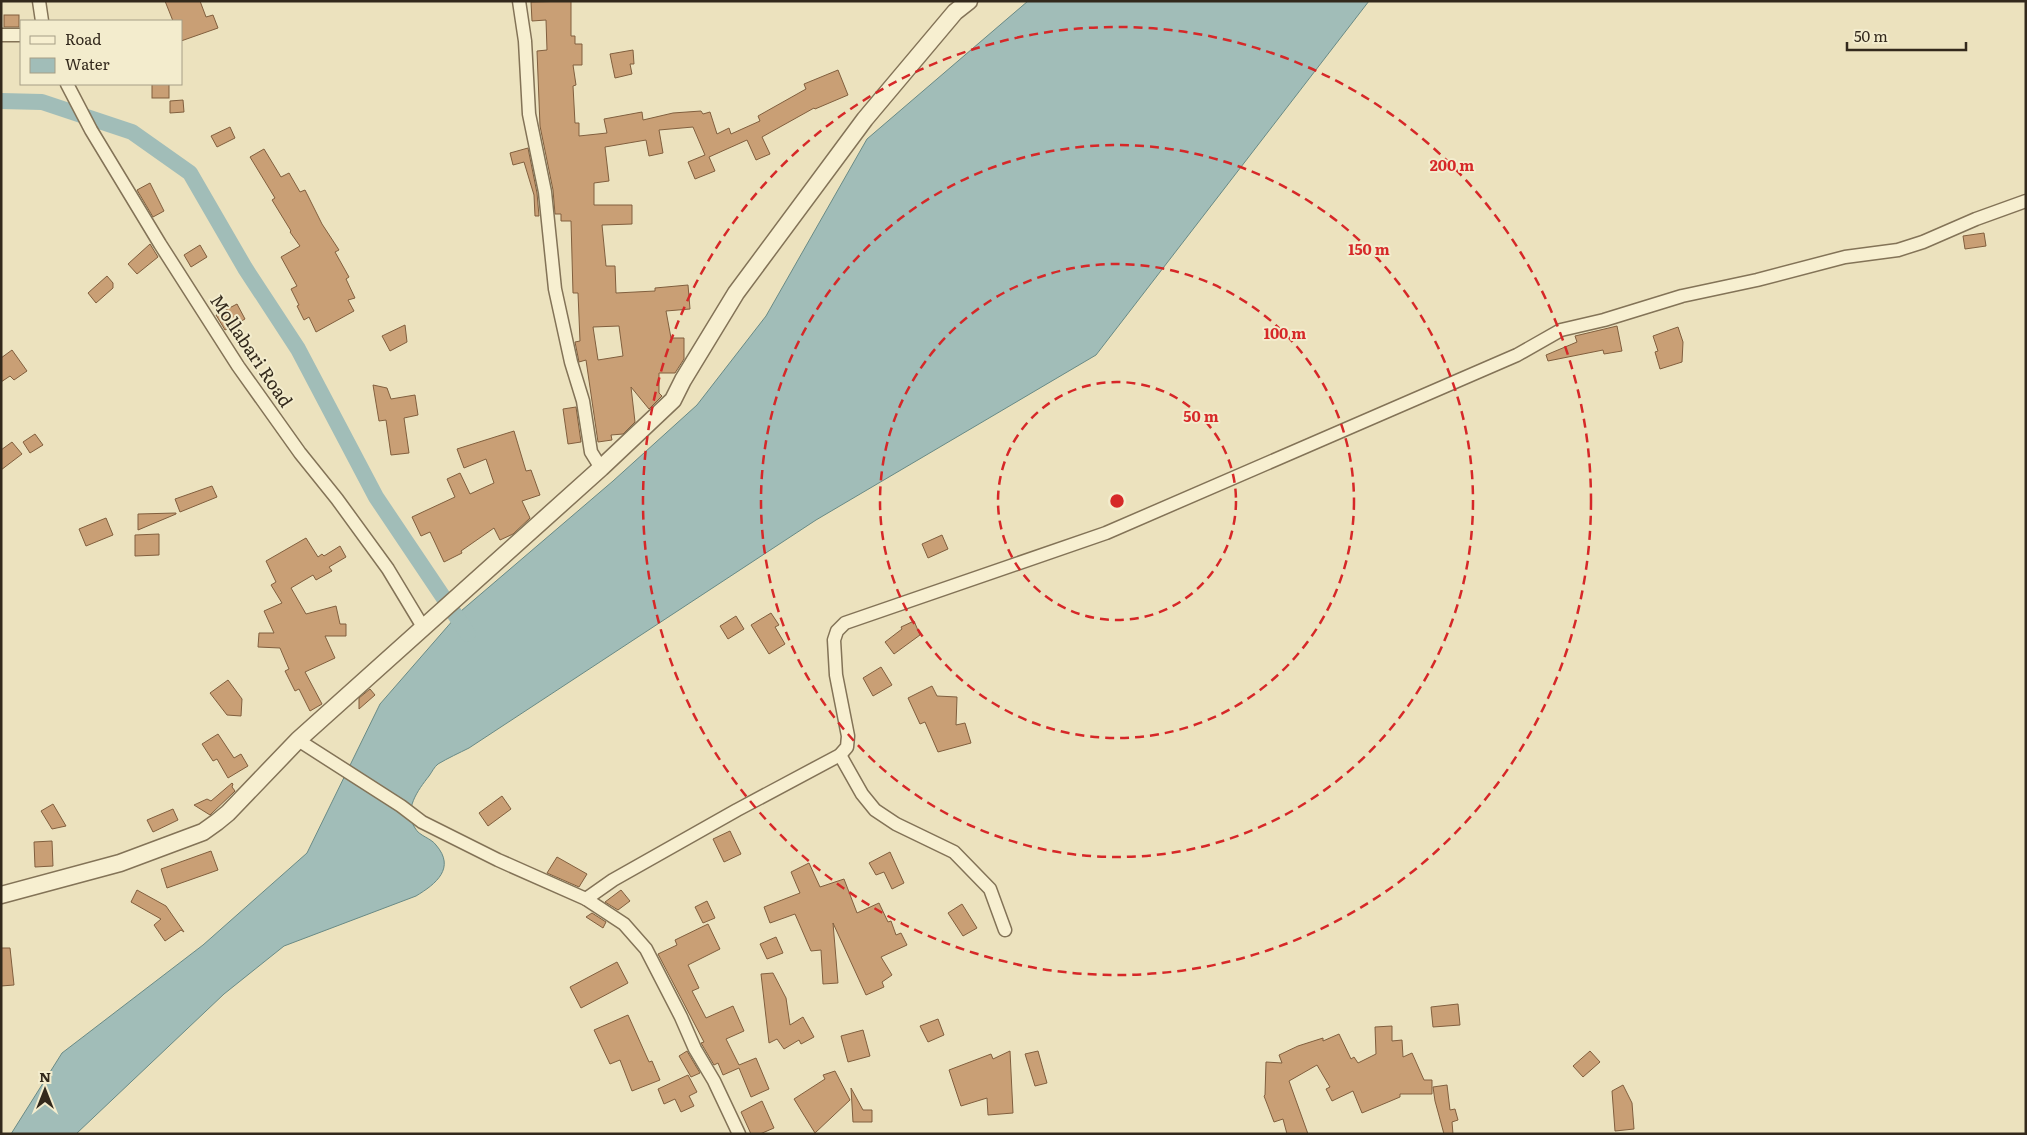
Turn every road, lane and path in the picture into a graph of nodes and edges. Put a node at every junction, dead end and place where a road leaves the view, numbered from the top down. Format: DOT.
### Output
graph roads {
  1 [pos="39,1"];
  2 [pos="519,1"];
  3 [pos="969,1"];
  4 [pos="42,20"];
  5 [pos="1,35"];
  6 [pos="20,35"];
  7 [pos="68,85"];
  8 [pos="2026,201"];
  9 [pos="601,468"];
  10 [pos="423,626"];
  11 [pos="298,740"];
  12 [pos="840,755"];
  13 [pos="1,894"];
  14 [pos="586,899"];
  15 [pos="1004,930"];
  16 [pos="739,1134"];
  1 -- 4 [label="street"];
  2 -- 9 [label="street"];
  3 -- 9 [label="street"];
  5 -- 6 [label="street"];
  7 -- 10 [label="street, Mollabari Road"];
  8 -- 12 [label="street"];
  9 -- 10 [label="street"];
  10 -- 11 [label="street"];
  11 -- 13 [label="street"];
  11 -- 14 [label="street"];
  12 -- 14 [label="street"];
  12 -- 15 [label="street"];
  14 -- 16 [label="street"];
}
